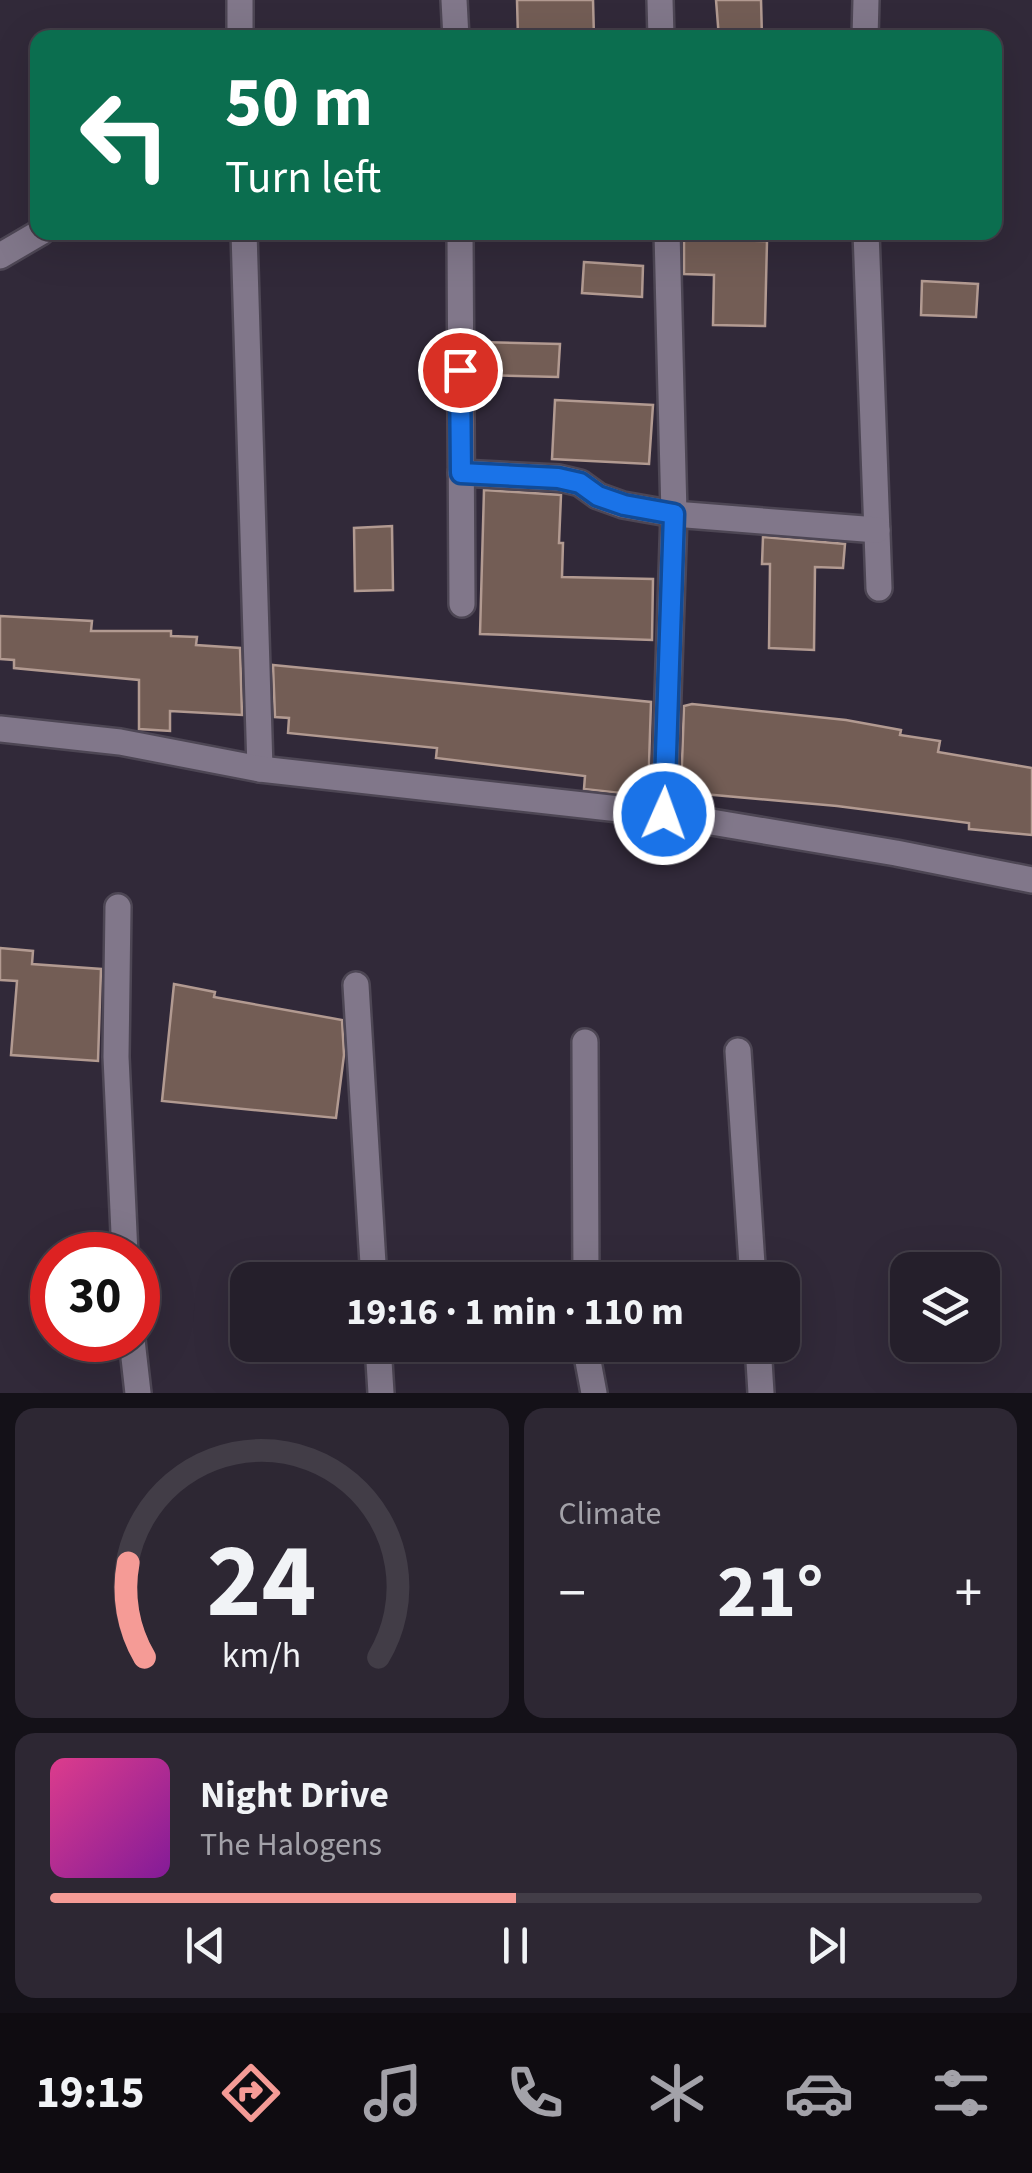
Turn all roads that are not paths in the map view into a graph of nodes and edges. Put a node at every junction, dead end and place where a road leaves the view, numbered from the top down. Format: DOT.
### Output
graph roads {
  1 [pos="240,0"];
  2 [pos="454,0"];
  3 [pos="660,0"];
  4 [pos="866,0"];
  5 [pos="240,30"];
  6 [pos="456,30"];
  7 [pos="661,30"];
  8 [pos="865,30"];
  9 [pos="30,238"];
  10 [pos="244,240"];
  11 [pos="460,240"];
  12 [pos="667,240"];
  13 [pos="866,240"];
  14 [pos="0,256"];
  15 [pos="461,473"];
  16 [pos="674,514"];
  17 [pos="877,530"];
  18 [pos="879,588"];
  19 [pos="462,604"];
  20 [pos="0,728"];
  21 [pos="260,769"];
  22 [pos="664,814"];
  23 [pos="1032,880"];
  24 [pos="118,907"];
  25 [pos="356,985"];
  26 [pos="584,1042"];
  27 [pos="738,1052"];
  28 [pos="124,1232"];
  29 [pos="373,1262"];
  30 [pos="586,1262"];
  31 [pos="753,1262"];
  32 [pos="134,1362"];
  33 [pos="379,1362"];
  34 [pos="588,1362"];
  35 [pos="759,1362"];
  36 [pos="138,1393"];
  37 [pos="381,1393"];
  38 [pos="594,1393"];
  39 [pos="761,1393"];
  1 -- 5 [label="street"];
  2 -- 6 [label="street"];
  3 -- 7 [label="street"];
  4 -- 8 [label="street"];
  9 -- 14 [label="street"];
  10 -- 21 [label="street"];
  11 -- 15 [label="street"];
  12 -- 16 [label="street"];
  13 -- 17 [label="street"];
  15 -- 16 [label="street"];
  15 -- 19 [label="street"];
  16 -- 17 [label="street"];
  16 -- 22 [label="street"];
  17 -- 18 [label="street"];
  20 -- 21 [label="street"];
  21 -- 22 [label="street"];
  22 -- 23 [label="street"];
  24 -- 28 [label="street"];
  25 -- 29 [label="street"];
  26 -- 30 [label="street"];
  27 -- 31 [label="street"];
  32 -- 36 [label="street"];
  33 -- 37 [label="street"];
  34 -- 38 [label="street"];
  35 -- 39 [label="street"];
}
